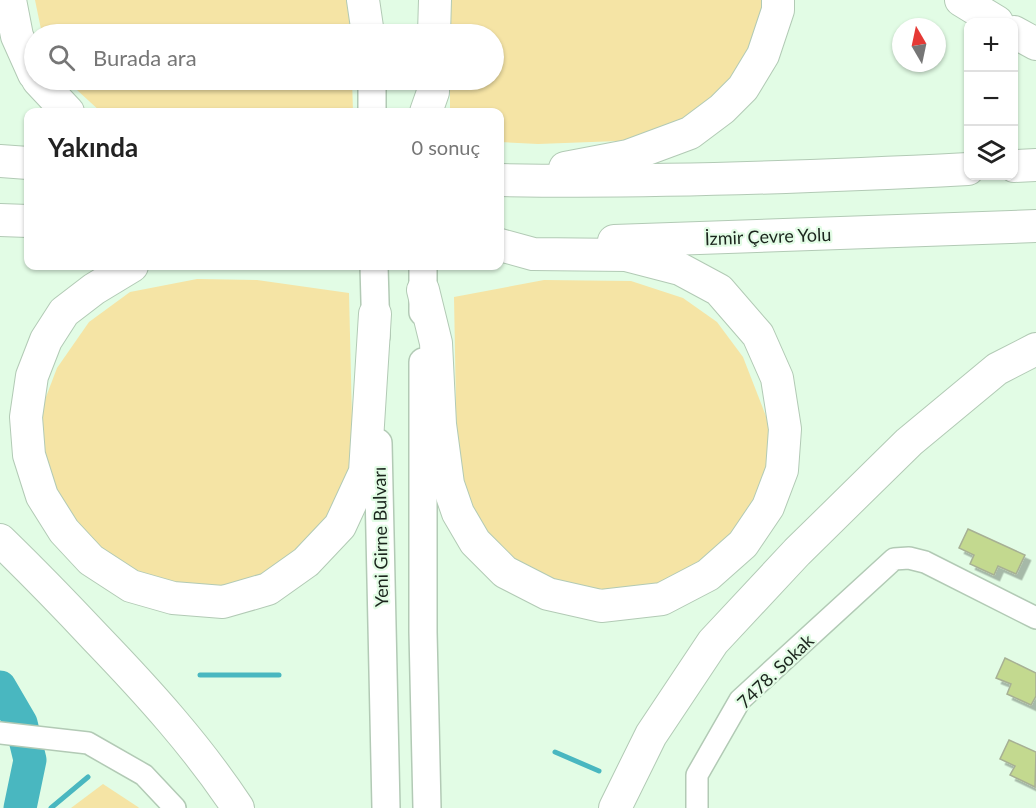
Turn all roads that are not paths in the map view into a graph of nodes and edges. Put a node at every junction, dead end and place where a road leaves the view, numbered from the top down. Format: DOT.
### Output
graph roads {
  1 [pos="10,0"];
  2 [pos="363,0"];
  3 [pos="371,0"];
  4 [pos="420,0"];
  5 [pos="435,0"];
  6 [pos="778,0"];
  7 [pos="961,0"];
  8 [pos="990,18"];
  9 [pos="368,24"];
  10 [pos="370,24"];
  11 [pos="421,24"];
  12 [pos="434,24"];
  13 [pos="1018,34"];
  14 [pos="1036,44"];
  15 [pos="24,52"];
  16 [pos="47,90"];
  17 [pos="372,90"];
  18 [pos="422,90"];
  19 [pos="433,90"];
  20 [pos="64,108"];
  21 [pos="372,108"];
  22 [pos="424,108"];
  23 [pos="426,108"];
  24 [pos="1036,165"];
  25 [pos="1018,166"];
  26 [pos="964,169"];
  27 [pos="504,179"];
  28 [pos="504,180"];
  29 [pos="1036,226"];
  30 [pos="504,239"];
  31 [pos="504,246"];
  32 [pos="122,270"];
  33 [pos="374,270"];
  34 [pos="423,278"];
  35 [pos="375,314"];
  36 [pos="1036,349"];
  37 [pos="0,540"];
  38 [pos="1036,618"];
  39 [pos="3,734"];
  40 [pos="175,808"];
  41 [pos="237,808"];
  42 [pos="386,808"];
  43 [pos="427,808"];
  44 [pos="615,808"];
  45 [pos="697,808"];
  1 -- 15 [label="highway"];
  2 -- 9 [label="highway"];
  3 -- 10 [label="main road"];
  4 -- 11 [label="main road"];
  5 -- 12 [label="highway"];
  6 -- 27 [label="highway"];
  7 -- 8 [label="highway"];
  13 -- 14 [label="highway"];
  16 -- 20 [label="highway"];
  17 -- 21 [label="main road"];
  18 -- 22 [label="main road"];
  19 -- 23 [label="highway"];
  24 -- 25 [label="highway"];
  26 -- 28 [label="highway"];
  29 -- 30 [label="highway, İzmir Çevre Yolu"];
  31 -- 34 [label="highway"];
  32 -- 35 [label="highway"];
  33 -- 35 [label="main road, Yeni Girne Bulvarı"];
  34 -- 43 [label="main road"];
  35 -- 42 [label="main road, Yeni Girne Bulvarı"];
  36 -- 44 [label="highway"];
  37 -- 41 [label="highway"];
  38 -- 45 [label="street, 7478. Sokak"];
  39 -- 40 [label="street"];
}
